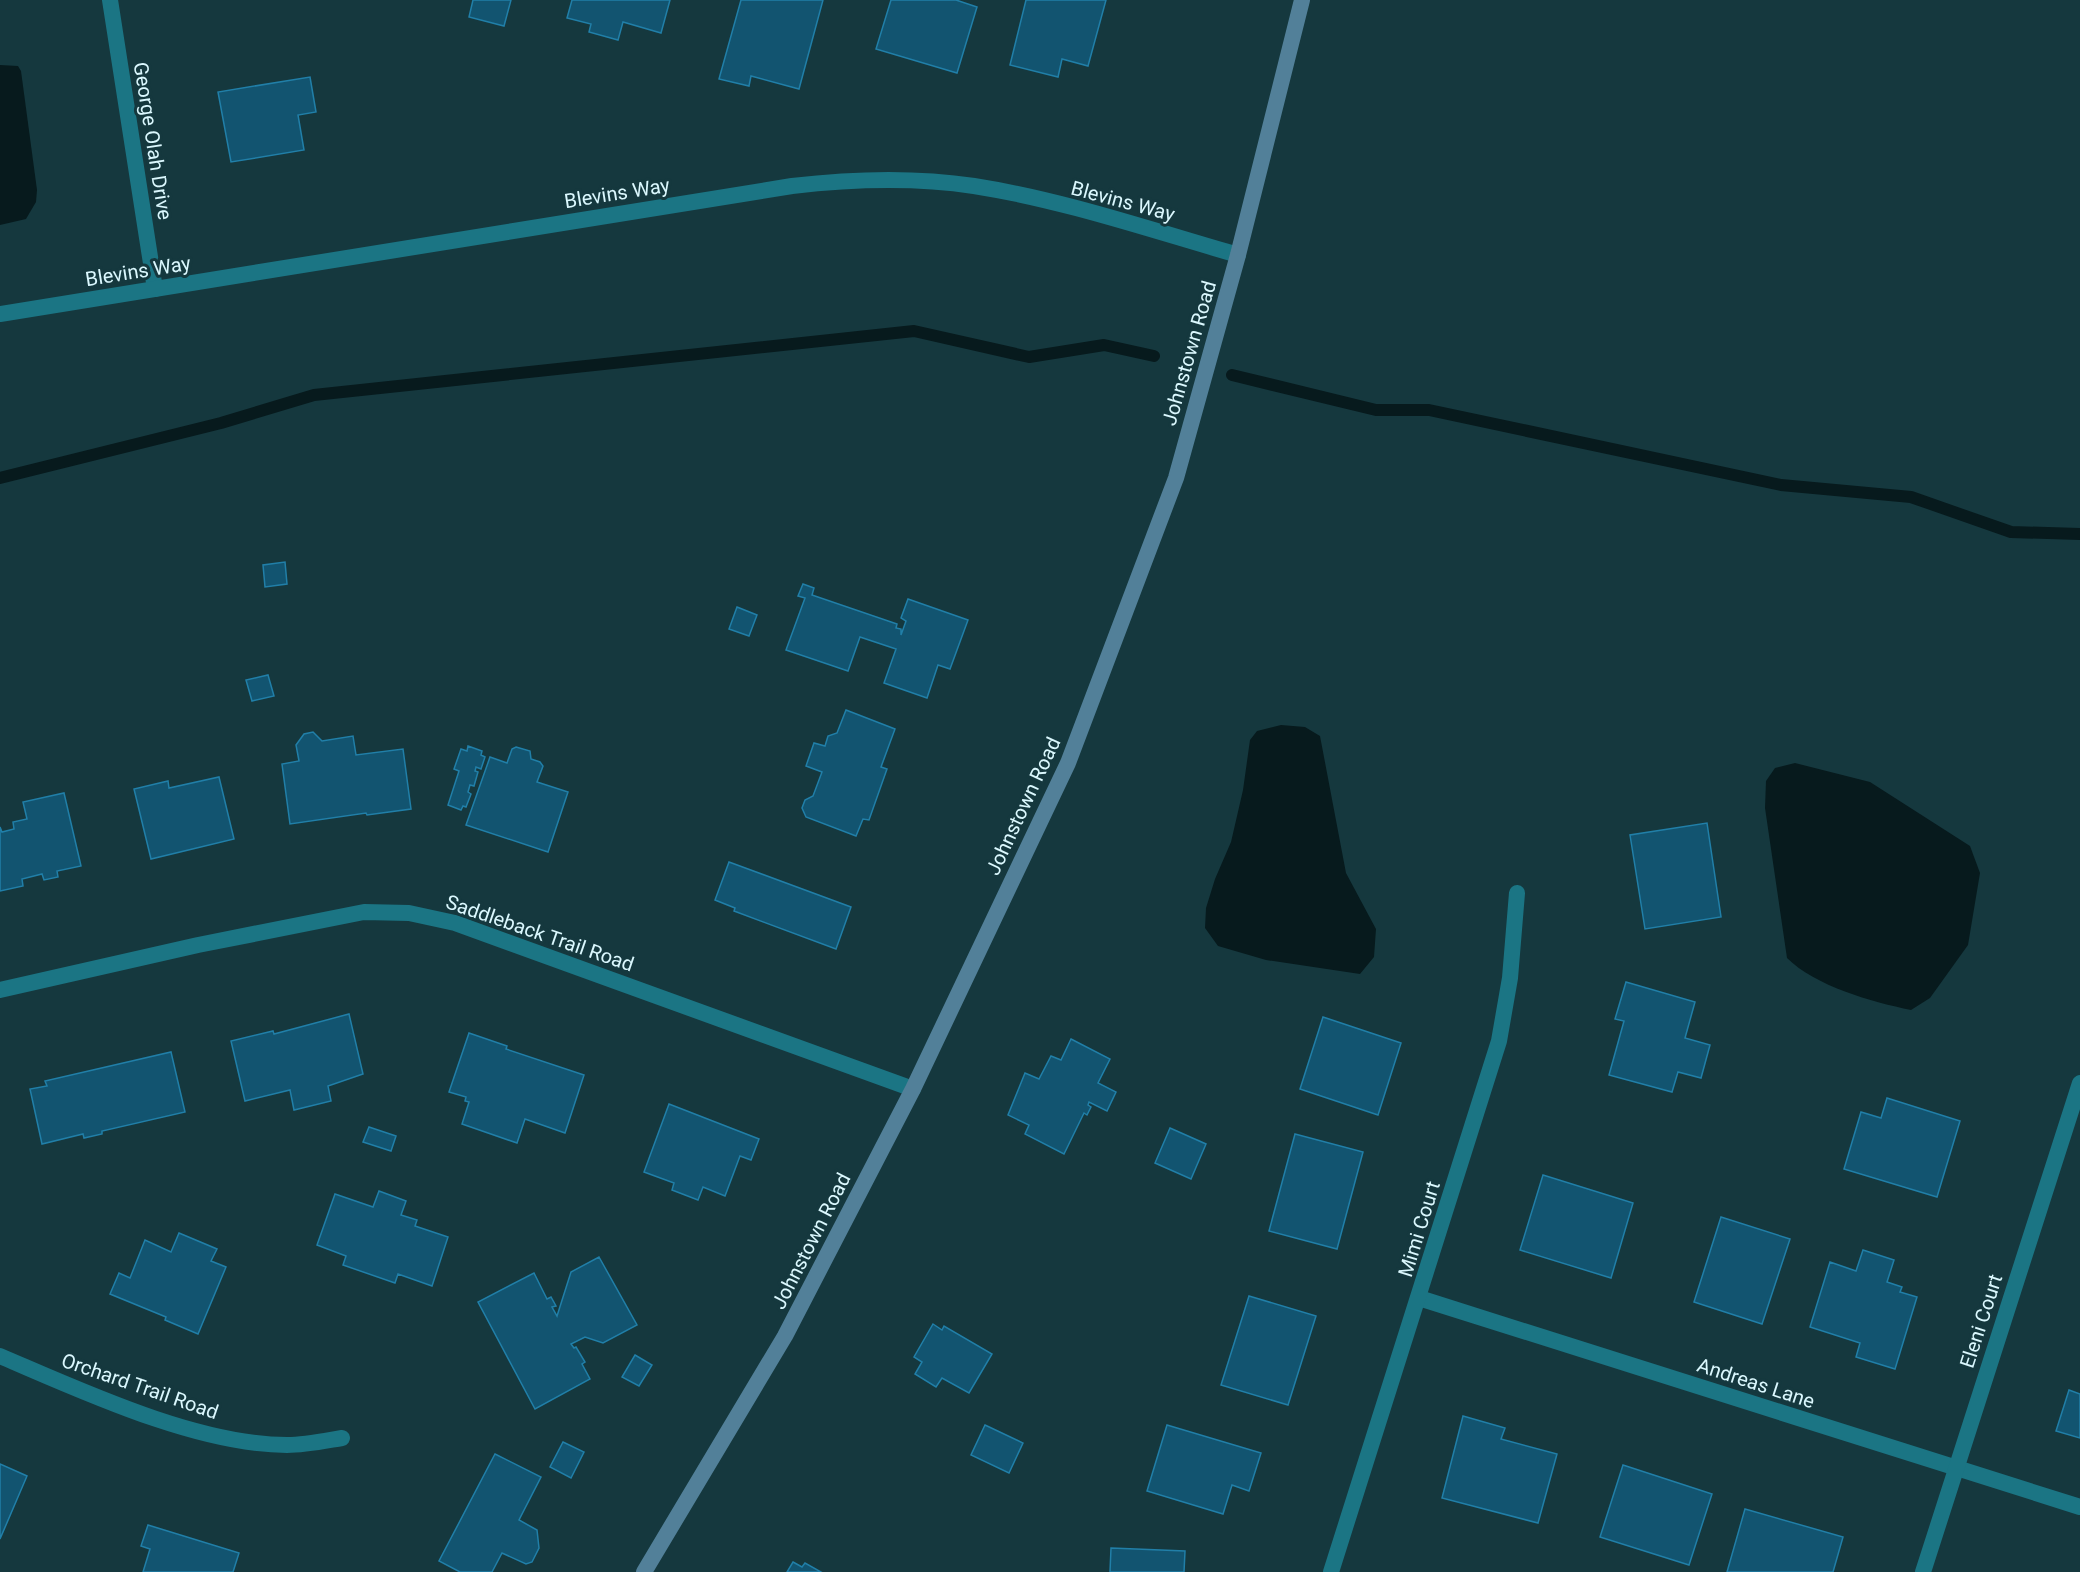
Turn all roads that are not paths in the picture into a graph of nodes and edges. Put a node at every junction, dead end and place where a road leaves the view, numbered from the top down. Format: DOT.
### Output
graph roads {
  1 [pos="110,0"];
  2 [pos="1302,0"];
  3 [pos="1238,255"];
  4 [pos="155,289"];
  5 [pos="0,314"];
  6 [pos="1517,893"];
  7 [pos="0,990"];
  8 [pos="2080,1083"];
  9 [pos="913,1089"];
  10 [pos="1419,1298"];
  11 [pos="0,1356"];
  12 [pos="342,1438"];
  13 [pos="1955,1468"];
  14 [pos="2080,1508"];
  15 [pos="644,1572"];
  16 [pos="1331,1572"];
  17 [pos="1923,1572"];
  1 -- 4 [label="street, George Olah Drive"];
  2 -- 3 [label="main road, Johnstown Road"];
  3 -- 4 [label="street, Blevins Way"];
  3 -- 9 [label="main road, Johnstown Road"];
  4 -- 5 [label="street, Blevins Way"];
  6 -- 10 [label="street, Mimi Court"];
  7 -- 9 [label="street, Saddleback Trail Road"];
  8 -- 13 [label="street, Eleni Court"];
  9 -- 15 [label="main road, Johnstown Road"];
  10 -- 13 [label="street, Andreas Lane"];
  10 -- 16 [label="street, Mimi Court"];
  11 -- 12 [label="street, Orchard Trail Road"];
  13 -- 14 [label="street, Andreas Lane"];
  13 -- 17 [label="street, Eleni Court"];
}
